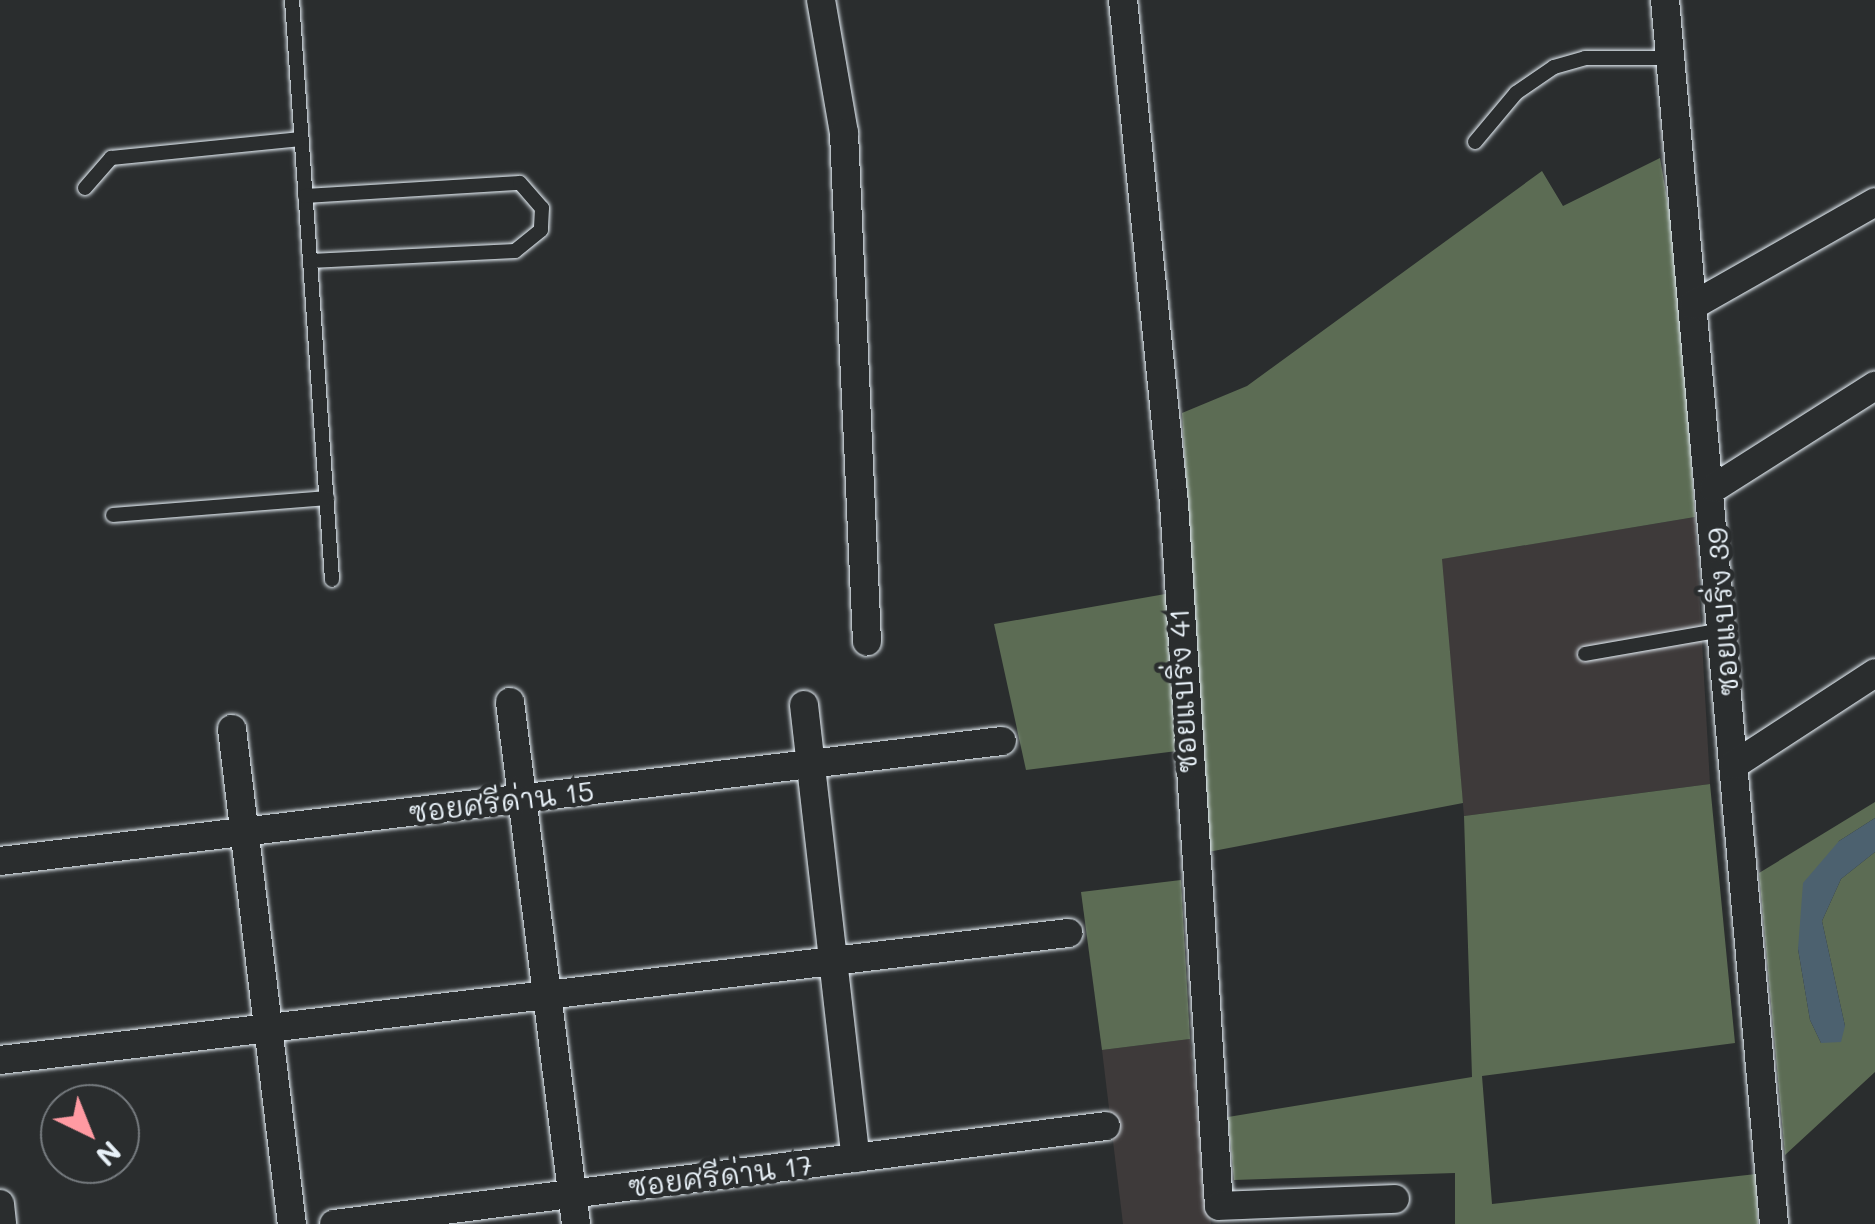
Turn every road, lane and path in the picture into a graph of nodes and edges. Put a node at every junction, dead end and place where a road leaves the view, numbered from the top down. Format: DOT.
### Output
graph roads {
  1 [pos="292,0"];
  2 [pos="821,0"];
  3 [pos="1123,0"];
  4 [pos="1666,0"];
  5 [pos="1671,58"];
  6 [pos="301,139"];
  7 [pos="1476,142"];
  8 [pos="85,188"];
  9 [pos="305,196"];
  10 [pos="1875,202"];
  11 [pos="310,262"];
  12 [pos="1694,305"];
  13 [pos="1875,386"];
  14 [pos="1714,488"];
  15 [pos="327,498"];
  16 [pos="113,515"];
  17 [pos="332,580"];
  18 [pos="1722,630"];
  19 [pos="868,641"];
  20 [pos="1585,654"];
  21 [pos="1875,674"];
  22 [pos="510,702"];
  23 [pos="804,705"];
  24 [pos="232,729"];
  25 [pos="1002,741"];
  26 [pos="806,764"];
  27 [pos="1734,765"];
  28 [pos="522,798"];
  29 [pos="244,832"];
  30 [pos="0,860"];
  31 [pos="1068,933"];
  32 [pos="831,961"];
  33 [pos="547,995"];
  34 [pos="268,1028"];
  35 [pos="0,1060"];
  36 [pos="1106,1126"];
  37 [pos="856,1158"];
  38 [pos="572,1194"];
  39 [pos="1396,1199"];
  40 [pos="0,1204"];
  41 [pos="1220,1215"];
  42 [pos="2,1224"];
  43 [pos="292,1224"];
  44 [pos="334,1224"];
  45 [pos="576,1224"];
  46 [pos="1774,1224"];
  1 -- 6 [label="lane"];
  2 -- 19 [label="street"];
  3 -- 41 [label="street, ซอยแบริ่ง 41"];
  4 -- 5 [label="street, ซอยแบริ่ง 39"];
  5 -- 7 [label="lane"];
  5 -- 12 [label="street, ซอยแบริ่ง 39"];
  6 -- 8 [label="lane"];
  6 -- 9 [label="lane"];
  9 -- 11 [label="lane"];
  9 -- 11 [label="lane"];
  10 -- 12 [label="street"];
  11 -- 15 [label="lane"];
  12 -- 14 [label="street, ซอยแบริ่ง 39"];
  13 -- 14 [label="street"];
  14 -- 18 [label="street, ซอยแบริ่ง 39"];
  15 -- 16 [label="lane"];
  15 -- 17 [label="lane"];
  18 -- 20 [label="lane"];
  18 -- 27 [label="street, ซอยแบริ่ง 39"];
  21 -- 27 [label="street"];
  22 -- 28 [label="street"];
  23 -- 26 [label="street"];
  24 -- 29 [label="street"];
  25 -- 26 [label="street, ซอยศรีด่าน 15"];
  26 -- 28 [label="street, ซอยศรีด่าน 15"];
  26 -- 32 [label="street"];
  27 -- 46 [label="street, ซอยแบริ่ง 39"];
  28 -- 29 [label="street, ซอยศรีด่าน 15"];
  28 -- 33 [label="street"];
  29 -- 30 [label="street, ซอยศรีด่าน 15"];
  29 -- 34 [label="street"];
  31 -- 32 [label="street"];
  32 -- 33 [label="street"];
  32 -- 37 [label="street"];
  33 -- 34 [label="street"];
  33 -- 38 [label="street"];
  34 -- 35 [label="street"];
  34 -- 43 [label="street"];
  36 -- 37 [label="street, ซอยศรีด่าน 17"];
  37 -- 38 [label="street, ซอยศรีด่าน 17"];
  38 -- 44 [label="street, ซอยศรีด่าน 17"];
  38 -- 45 [label="street"];
  39 -- 41 [label="street, ซอยแบริ่ง 41"];
  40 -- 42 [label="street"];
}
